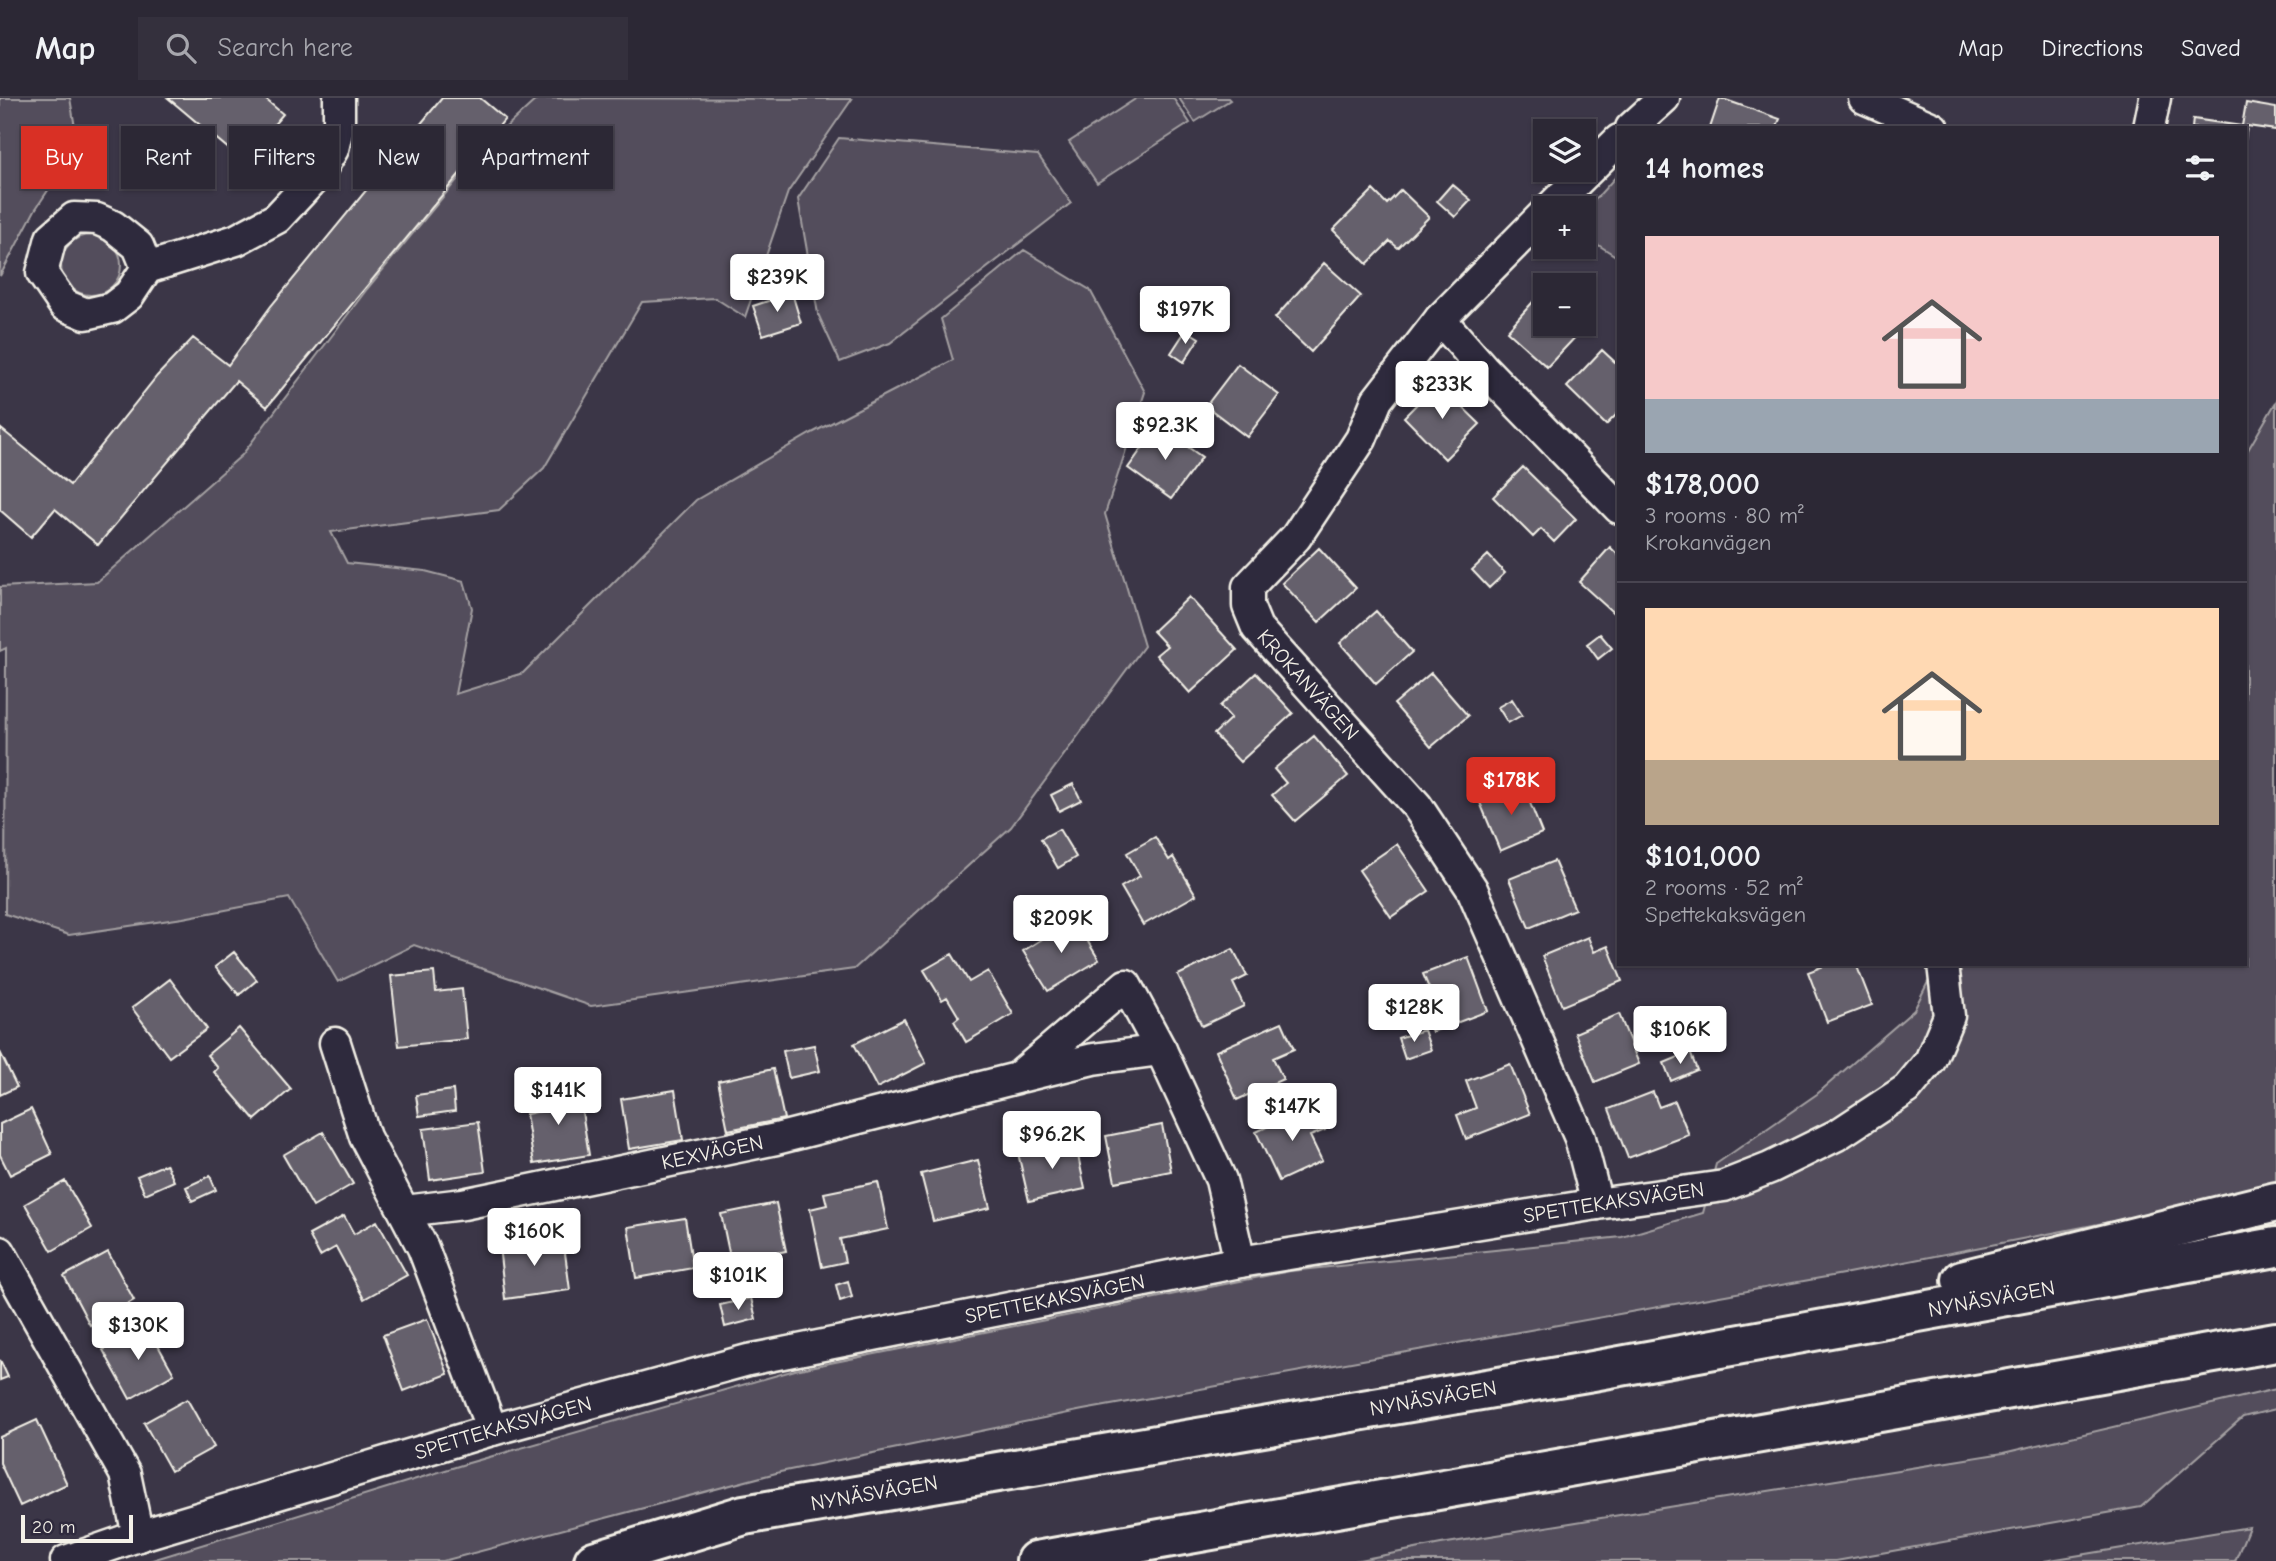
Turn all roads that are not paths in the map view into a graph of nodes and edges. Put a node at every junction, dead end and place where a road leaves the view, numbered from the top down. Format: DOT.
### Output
graph roads {
  1 [pos="340,98"];
  2 [pos="1664,98"];
  3 [pos="1864,98"];
  4 [pos="2155,98"];
  5 [pos="1633,126"];
  6 [pos="1928,126"];
  7 [pos="2149,126"];
  8 [pos="1617,142"];
  9 [pos="1561,196"];
  10 [pos="1533,224"];
  11 [pos="147,268"];
  12 [pos="1440,319"];
  13 [pos="1617,506"];
  14 [pos="1943,966"];
  15 [pos="335,1043"];
  16 [pos="1161,1050"];
  17 [pos="1017,1078"];
  18 [pos="2276,1202"];
  19 [pos="1597,1204"];
  20 [pos="405,1211"];
  21 [pos="2276,1247"];
  22 [pos="0,1252"];
  23 [pos="1240,1262"];
  24 [pos="2276,1342"];
  25 [pos="2276,1359"];
  26 [pos="1593,1371"];
  27 [pos="1890,1411"];
  28 [pos="492,1430"];
  29 [pos="138,1536"];
  30 [pos="66,1561"];
  31 [pos="594,1561"];
  32 [pos="1036,1561"];
  1 -- 11 [label="street"];
  2 -- 5 [label="street"];
  3 -- 6 [label="street"];
  4 -- 7 [label="street"];
  8 -- 9 [label="street"];
  10 -- 12 [label="street, KROKANVÄGEN"];
  12 -- 13 [label="street"];
  12 -- 19 [label="street, KROKANVÄGEN"];
  14 -- 19 [label="street, SPETTEKAKSVÄGEN"];
  15 -- 20 [label="street"];
  16 -- 17 [label="street, KEXVÄGEN"];
  16 -- 17 [label="street, KEXVÄGEN"];
  16 -- 23 [label="street, KEXVÄGEN"];
  17 -- 20 [label="street, KEXVÄGEN"];
  18 -- 26 [label="highway"];
  19 -- 23 [label="street, SPETTEKAKSVÄGEN"];
  20 -- 28 [label="street"];
  21 -- 26 [label="highway, NYNÄSVÄGEN"];
  22 -- 29 [label="street"];
  23 -- 28 [label="street, SPETTEKAKSVÄGEN"];
  24 -- 27 [label="highway"];
  25 -- 27 [label="highway"];
  26 -- 31 [label="highway, NYNÄSVÄGEN"];
  27 -- 32 [label="highway"];
  28 -- 29 [label="street, SPETTEKAKSVÄGEN"];
  29 -- 30 [label="street, SPETTEKAKSVÄGEN"];
}
